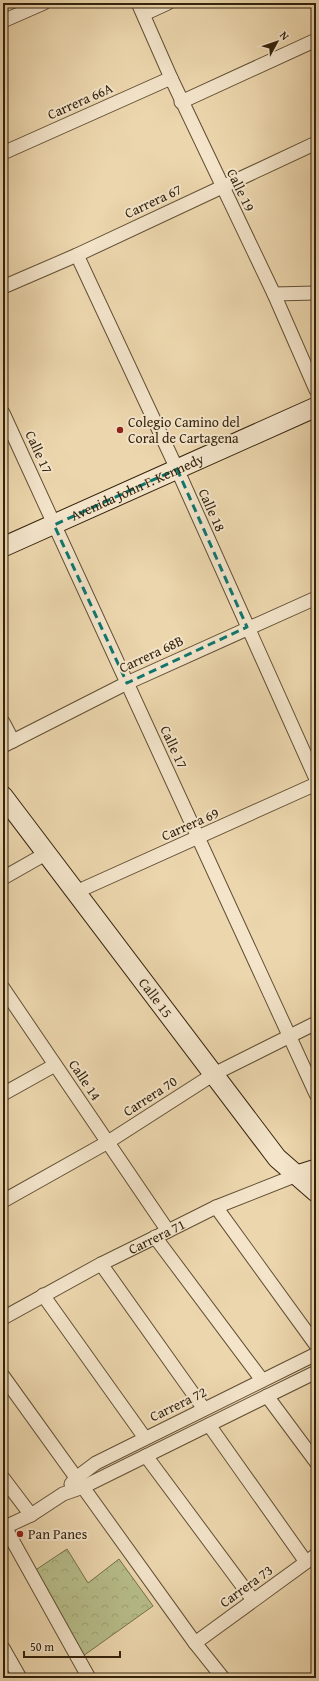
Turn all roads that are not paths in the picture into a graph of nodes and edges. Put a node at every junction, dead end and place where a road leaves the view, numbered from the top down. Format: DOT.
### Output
graph roads {
  1 [pos="44,3"];
  2 [pos="168,3"];
  3 [pos="141,9"];
  4 [pos="3,20"];
  5 [pos="316,40"];
  6 [pos="171,78"];
  7 [pos="182,102"];
  8 [pos="316,142"];
  9 [pos="3,153"];
  10 [pos="221,187"];
  11 [pos="77,255"];
  12 [pos="3,287"];
  13 [pos="316,293"];
  14 [pos="274,294"];
  15 [pos="316,390"];
  16 [pos="316,407"];
  17 [pos="3,413"];
  18 [pos="177,469"];
  19 [pos="54,525"];
  20 [pos="3,547"];
  21 [pos="316,598"];
  22 [pos="247,627"];
  23 [pos="127,683"];
  24 [pos="3,722"];
  25 [pos="8,743"];
  26 [pos="316,779"];
  27 [pos="316,784"];
  28 [pos="3,796"];
  29 [pos="198,838"];
  30 [pos="46,853"];
  31 [pos="3,878"];
  32 [pos="76,892"];
  33 [pos="3,988"];
  34 [pos="316,1022"];
  35 [pos="288,1035"];
  36 [pos="55,1065"];
  37 [pos="214,1074"];
  38 [pos="3,1094"];
  39 [pos="316,1094"];
  40 [pos="108,1142"];
  41 [pos="316,1169"];
  42 [pos="297,1175"];
  43 [pos="316,1192"];
  44 [pos="3,1201"];
  45 [pos="216,1207"];
  46 [pos="168,1231"];
  47 [pos="155,1237"];
  48 [pos="102,1264"];
  49 [pos="44,1295"];
  50 [pos="3,1318"];
  51 [pos="316,1345"];
  52 [pos="316,1354"];
  53 [pos="316,1372"];
  54 [pos="3,1376"];
  55 [pos="262,1380"];
  56 [pos="267,1396"];
  57 [pos="204,1409"];
  58 [pos="209,1426"];
  59 [pos="145,1438"];
  60 [pos="146,1456"];
  61 [pos="316,1462"];
  62 [pos="3,1478"];
  63 [pos="79,1483"];
  64 [pos="31,1515"];
  65 [pos="4,1528"];
  66 [pos="311,1558"];
  67 [pos="253,1600"];
  68 [pos="196,1644"];
  69 [pos="3,1648"];
  70 [pos="20,1678"];
  71 [pos="89,1678"];
  72 [pos="223,1678"];
  1 -- 4 [label="street"];
  2 -- 3 [label="street"];
  3 -- 6 [label="street, Calle 19"];
  5 -- 7 [label="street"];
  6 -- 7 [label="street, Calle 19"];
  6 -- 9 [label="street, Carrera 66A"];
  7 -- 10 [label="street, Calle 19"];
  8 -- 10 [label="street, Carrera 67"];
  10 -- 11 [label="street, Carrera 67"];
  10 -- 14 [label="street, Calle 19"];
  11 -- 12 [label="street, Carrera 67"];
  11 -- 18 [label="street, Calle 18"];
  13 -- 14 [label="street"];
  14 -- 15 [label="street, Calle 19"];
  16 -- 18 [label="street, Avenida John F. Kennedy"];
  17 -- 19 [label="street, Calle 17"];
  18 -- 19 [label="street, Avenida John F. Kennedy"];
  18 -- 22 [label="street, Calle 18"];
  19 -- 20 [label="street, Avenida John F. Kennedy"];
  19 -- 23 [label="street, Calle 17"];
  21 -- 22 [label="street, Carrera 68B"];
  22 -- 23 [label="street, Carrera 68B"];
  22 -- 26 [label="street, Calle 18"];
  23 -- 25 [label="street, Carrera 68B"];
  23 -- 29 [label="street, Calle 17"];
  24 -- 25 [label="street"];
  27 -- 29 [label="street, Carrera 69"];
  28 -- 30 [label="street, Calle 15"];
  29 -- 32 [label="street, Carrera 69"];
  29 -- 35 [label="street, Calle 17"];
  30 -- 31 [label="street"];
  30 -- 32 [label="street, Calle 15"];
  32 -- 37 [label="street, Calle 15"];
  33 -- 36 [label="street, Calle 14"];
  34 -- 35 [label="street, Carrera 70"];
  35 -- 37 [label="street, Carrera 70"];
  35 -- 39 [label="street, Calle 17"];
  36 -- 38 [label="street"];
  36 -- 40 [label="street, Calle 14"];
  37 -- 40 [label="street, Carrera 70"];
  37 -- 42 [label="street, Calle 15"];
  40 -- 44 [label="street, Carrera 70"];
  40 -- 46 [label="street, Calle 14"];
  41 -- 42 [label="street, Carrera 71"];
  42 -- 43 [label="street, Calle 15"];
  42 -- 45 [label="street, Carrera 71"];
  45 -- 46 [label="street, Carrera 71"];
  45 -- 51 [label="street"];
  46 -- 47 [label="street, Carrera 71"];
  47 -- 48 [label="street, Carrera 71"];
  47 -- 55 [label="street"];
  48 -- 49 [label="street, Carrera 71"];
  48 -- 57 [label="street"];
  49 -- 50 [label="street, Carrera 71"];
  49 -- 59 [label="street"];
  52 -- 55 [label="street, Carrera 72"];
  53 -- 56 [label="street, Carrera 72"];
  54 -- 63 [label="street"];
  55 -- 57 [label="street, Carrera 72"];
  56 -- 58 [label="street, Carrera 72"];
  56 -- 61 [label="street"];
  57 -- 59 [label="street, Carrera 72"];
  58 -- 60 [label="street, Carrera 72"];
  58 -- 66 [label="street"];
  59 -- 63 [label="street, Carrera 72"];
  60 -- 63 [label="street, Carrera 72"];
  60 -- 67 [label="street"];
  62 -- 64 [label="street"];
  63 -- 64 [label="street, Carrera 72"];
  63 -- 68 [label="street"];
  64 -- 65 [label="street, Carrera 72"];
  65 -- 71 [label="street"];
  66 -- 67 [label="street, Carrera 73"];
  67 -- 68 [label="street, Carrera 73"];
  68 -- 72 [label="street"];
  69 -- 70 [label="street"];
}
